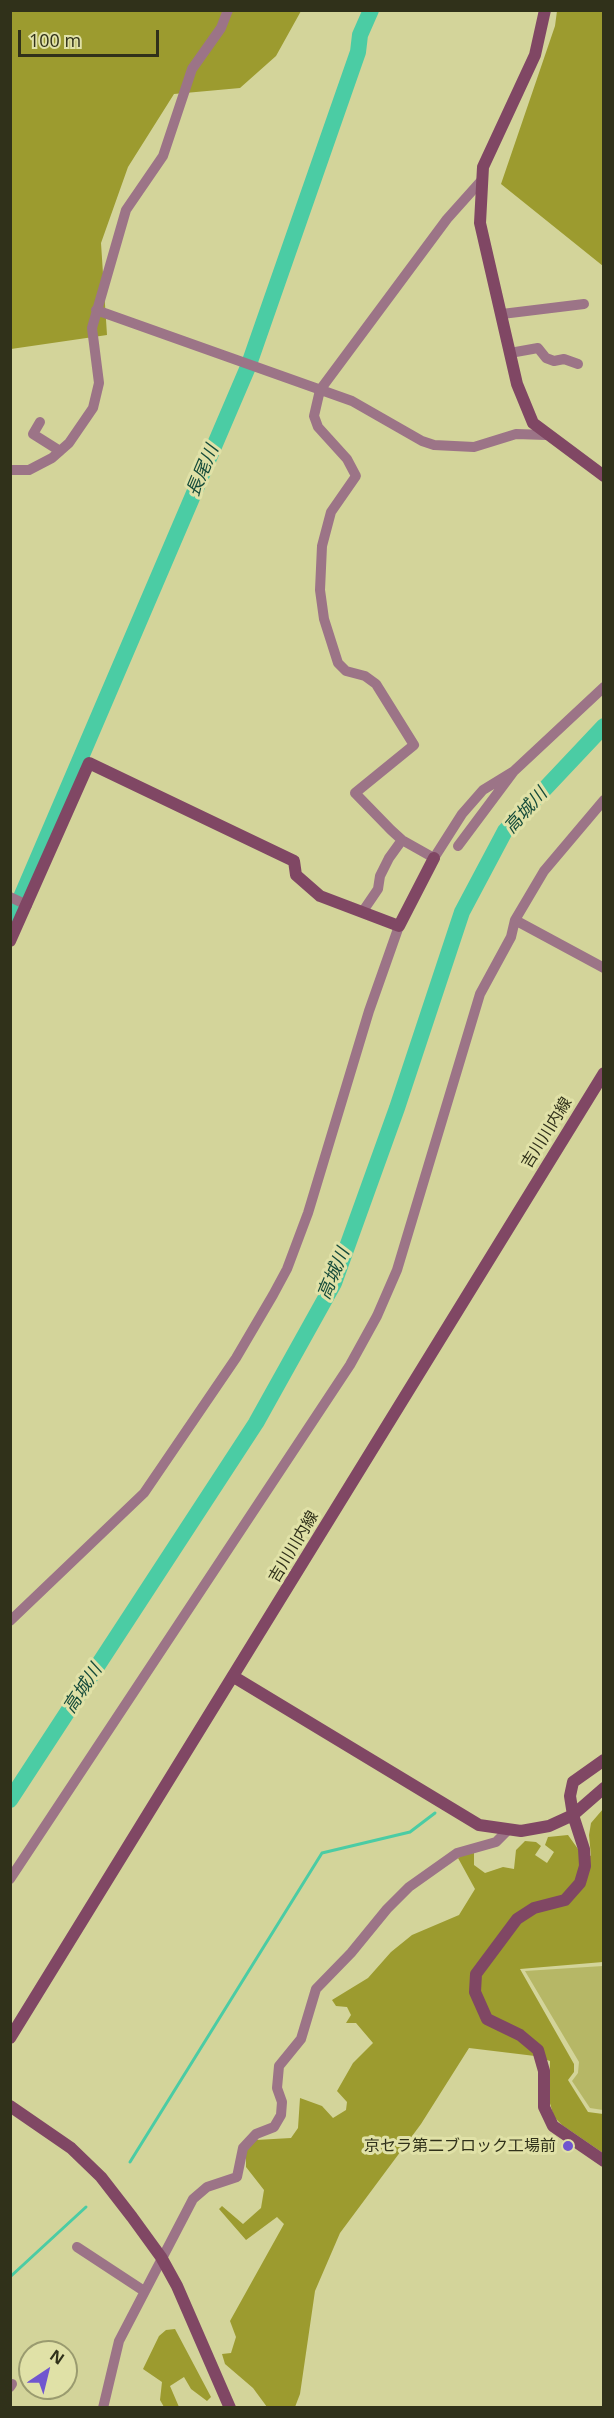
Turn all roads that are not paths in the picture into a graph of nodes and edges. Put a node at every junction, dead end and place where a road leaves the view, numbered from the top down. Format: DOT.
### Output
graph roads {
  1 [pos="228,10"];
  2 [pos="545,10"];
  3 [pos="481,181"];
  4 [pos="584,304"];
  5 [pos="96,310"];
  6 [pos="502,314"];
  7 [pos="510,352"];
  8 [pos="578,364"];
  9 [pos="320,390"];
  10 [pos="40,422"];
  11 [pos="546,435"];
  12 [pos="60,451"];
  13 [pos="10,470"];
  14 [pos="603,476"];
  15 [pos="603,687"];
  16 [pos="514,771"];
  17 [pos="603,800"];
  18 [pos="402,840"];
  19 [pos="458,846"];
  20 [pos="435,858"];
  21 [pos="19,902"];
  22 [pos="363,911"];
  23 [pos="515,920"];
  24 [pos="399,926"];
  25 [pos="10,941"];
  26 [pos="603,968"];
  27 [pos="603,1072"];
  28 [pos="10,1621"];
  29 [pos="234,1677"];
  30 [pos="603,1760"];
  31 [pos="603,1788"];
  32 [pos="573,1815"];
  33 [pos="507,1831"];
  34 [pos="10,1879"];
  35 [pos="10,2038"];
  36 [pos="10,2106"];
  37 [pos="603,2161"];
  38 [pos="77,2247"];
  39 [pos="161,2257"];
  40 [pos="144,2291"];
  41 [pos="103,2408"];
  42 [pos="230,2408"];
  1 -- 5 [label="street"];
  2 -- 3 [label="street"];
  3 -- 6 [label="street"];
  3 -- 9 [label="street"];
  4 -- 6 [label="street"];
  5 -- 9 [label="street"];
  5 -- 12 [label="street"];
  6 -- 7 [label="street"];
  7 -- 8 [label="street"];
  7 -- 11 [label="street"];
  9 -- 11 [label="street"];
  9 -- 18 [label="street"];
  10 -- 12 [label="street"];
  11 -- 14 [label="street"];
  12 -- 13 [label="street"];
  15 -- 16 [label="street"];
  16 -- 19 [label="street"];
  16 -- 20 [label="street"];
  17 -- 23 [label="street"];
  18 -- 20 [label="street"];
  18 -- 22 [label="street"];
  20 -- 24 [label="street"];
  21 -- 22 [label="street"];
  21 -- 25 [label="street"];
  22 -- 24 [label="street"];
  23 -- 26 [label="street"];
  23 -- 34 [label="street"];
  24 -- 28 [label="street"];
  27 -- 29 [label="street, 吉川川内線"];
  29 -- 33 [label="street"];
  29 -- 35 [label="street, 吉川川内線"];
  30 -- 32 [label="street"];
  31 -- 32 [label="street"];
  32 -- 33 [label="street"];
  32 -- 37 [label="street"];
  33 -- 39 [label="street"];
  36 -- 39 [label="street"];
  38 -- 40 [label="street"];
  39 -- 40 [label="street"];
  39 -- 42 [label="street"];
  40 -- 41 [label="street"];
}
